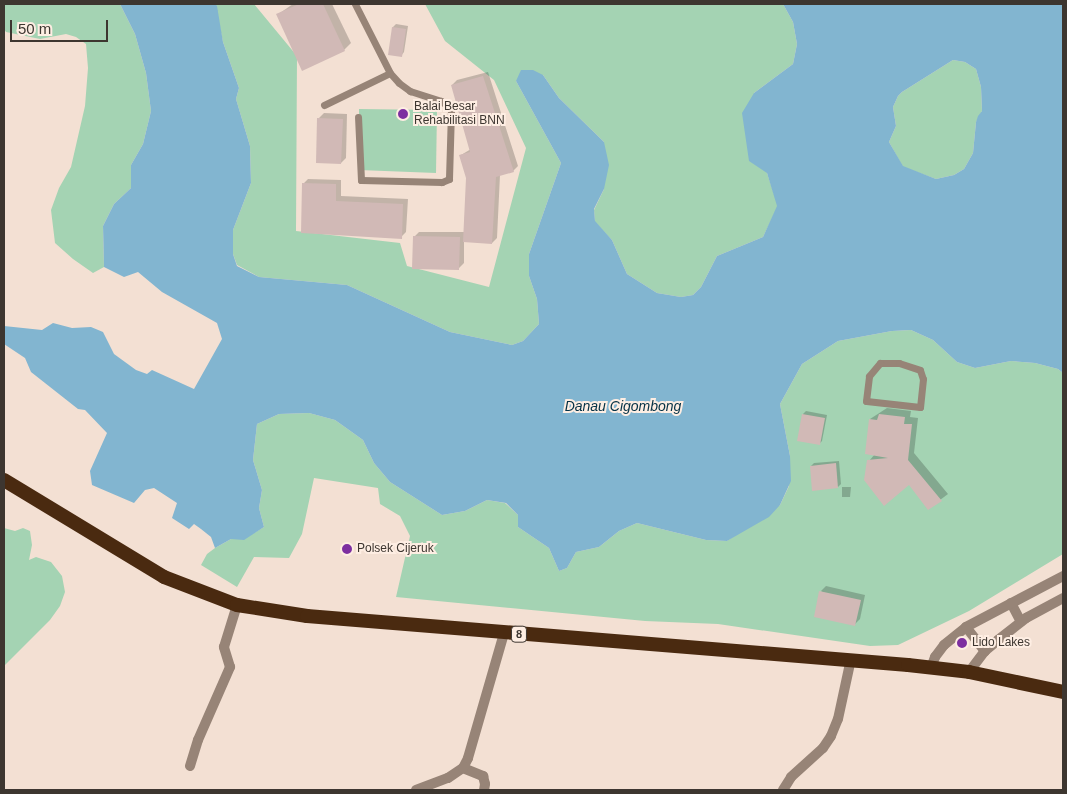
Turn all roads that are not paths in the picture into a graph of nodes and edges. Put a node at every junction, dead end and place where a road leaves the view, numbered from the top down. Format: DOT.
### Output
graph roads {
  1 [pos="355,4"];
  2 [pos="390,72"];
  3 [pos="324,105"];
  4 [pos="358,117"];
  5 [pos="893,405"];
  6 [pos="4,480"];
  7 [pos="1063,576"];
  8 [pos="1063,598"];
  9 [pos="1011,603"];
  10 [pos="238,605"];
  11 [pos="1021,622"];
  12 [pos="966,627"];
  13 [pos="504,633"];
  14 [pos="985,651"];
  15 [pos="851,659"];
  16 [pos="931,668"];
  17 [pos="969,672"];
  18 [pos="1063,692"];
  19 [pos="190,766"];
  20 [pos="463,768"];
  21 [pos="416,790"];
  22 [pos="484,790"];
  23 [pos="783,790"];
  1 -- 2 [label="lane"];
  2 -- 3 [label="lane"];
  2 -- 4 [label="lane"];
  5 -- 5 [label="lane"];
  6 -- 10 [label="highway, 8"];
  7 -- 9 [label="street"];
  8 -- 11 [label="street"];
  9 -- 11 [label="street"];
  9 -- 12 [label="street"];
  10 -- 13 [label="highway, 8"];
  10 -- 19 [label="street"];
  11 -- 14 [label="street"];
  12 -- 14 [label="street"];
  12 -- 16 [label="street"];
  13 -- 15 [label="highway, 8"];
  13 -- 20 [label="street"];
  14 -- 17 [label="street"];
  15 -- 16 [label="highway, 8"];
  15 -- 23 [label="street"];
  16 -- 17 [label="highway, 8"];
  17 -- 18 [label="highway, 8"];
  20 -- 21 [label="street"];
  20 -- 22 [label="street"];
}
